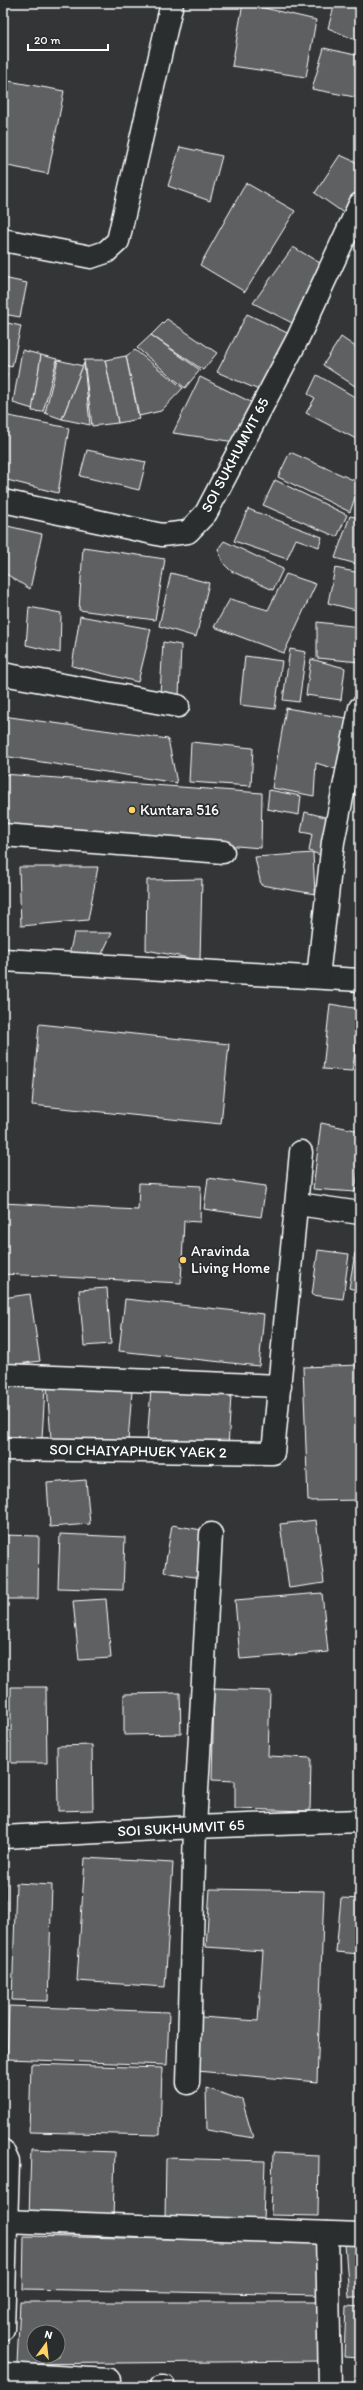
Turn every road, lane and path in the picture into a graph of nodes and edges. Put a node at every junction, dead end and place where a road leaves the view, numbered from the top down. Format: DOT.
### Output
graph roads {
  1 [pos="172,3"];
  2 [pos="360,204"];
  3 [pos="3,240"];
  4 [pos="3,501"];
  5 [pos="3,674"];
  6 [pos="178,706"];
  7 [pos="360,708"];
  8 [pos="3,835"];
  9 [pos="223,852"];
  10 [pos="3,960"];
  11 [pos="318,977"];
  12 [pos="360,980"];
  13 [pos="301,1152"];
  14 [pos="298,1204"];
  15 [pos="360,1213"];
  16 [pos="3,1374"];
  17 [pos="280,1386"];
  18 [pos="3,1449"];
  19 [pos="211,1534"];
  20 [pos="360,1821"];
  21 [pos="195,1827"];
  22 [pos="3,1837"];
  23 [pos="188,2083"];
  24 [pos="3,2151"];
  25 [pos="5,2221"];
  26 [pos="327,2233"];
  27 [pos="360,2234"];
  28 [pos="3,2329"];
  29 [pos="3,2374"];
  30 [pos="109,2380"];
  31 [pos="161,2387"];
  32 [pos="164,2387"];
  33 [pos="330,2387"];
  1 -- 3 [label="street"];
  2 -- 4 [label="street, SOI SUKHUMVIT 65"];
  5 -- 6 [label="street"];
  7 -- 11 [label="street"];
  8 -- 9 [label="street"];
  10 -- 11 [label="street"];
  11 -- 12 [label="street"];
  13 -- 14 [label="street"];
  14 -- 15 [label="street"];
  14 -- 17 [label="street"];
  16 -- 17 [label="street"];
  17 -- 18 [label="street, SOI CHAIYAPHUEK YAEK 2"];
  19 -- 21 [label="street"];
  20 -- 21 [label="street, SOI SUKHUMVIT 65"];
  21 -- 22 [label="street, SOI SUKHUMVIT 65"];
  21 -- 23 [label="street"];
  24 -- 25 [label="street"];
  25 -- 26 [label="street"];
  25 -- 28 [label="street"];
  26 -- 27 [label="street"];
  26 -- 33 [label="street"];
  29 -- 30 [label="street"];
  31 -- 32 [label="street"];
}
